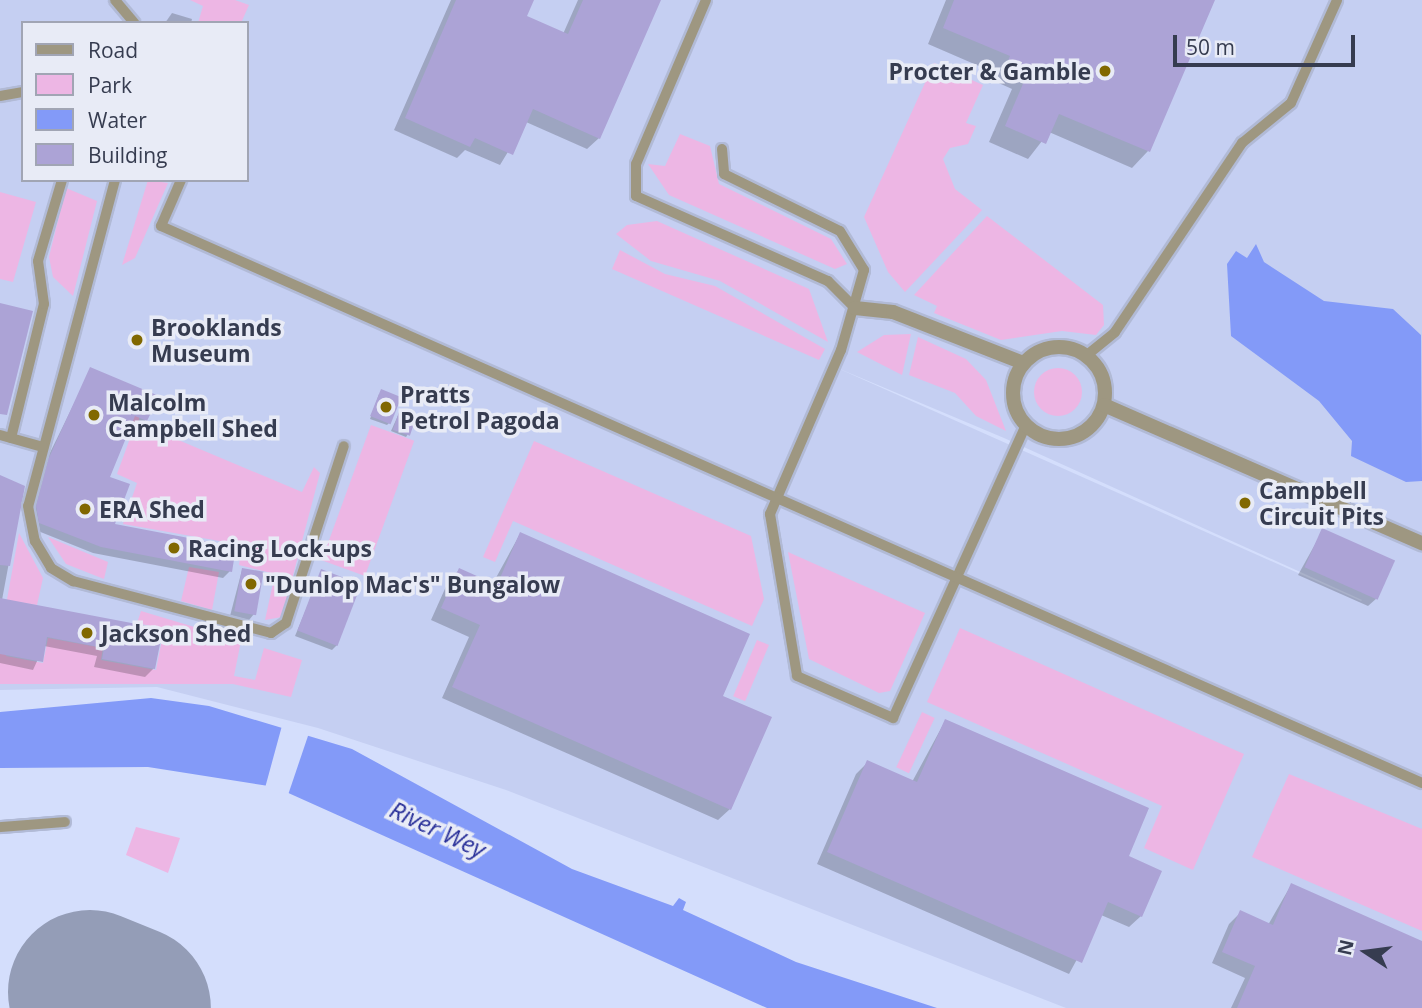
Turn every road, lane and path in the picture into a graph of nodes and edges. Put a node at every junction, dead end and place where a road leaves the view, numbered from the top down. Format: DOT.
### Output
graph roads {
  1 [pos="115,0"];
  2 [pos="706,0"];
  3 [pos="1337,0"];
  4 [pos="133,21"];
  5 [pos="21,92"];
  6 [pos="0,96"];
  7 [pos="722,149"];
  8 [pos="60,182"];
  9 [pos="114,182"];
  10 [pos="180,182"];
  11 [pos="855,309"];
  12 [pos="1087,355"];
  13 [pos="1023,363"];
  14 [pos="1104,405"];
  15 [pos="1026,425"];
  16 [pos="6,437"];
  17 [pos="344,446"];
  18 [pos="43,447"];
  19 [pos="774,497"];
  20 [pos="1422,543"];
  21 [pos="955,578"];
  22 [pos="1422,783"];
  23 [pos="65,822"];
  24 [pos="0,827"];
  1 -- 4 [label="lane"];
  2 -- 11 [label="lane"];
  3 -- 12 [label="lane"];
  5 -- 6 [label="lane"];
  7 -- 11 [label="lane"];
  8 -- 16 [label="lane"];
  9 -- 18 [label="lane"];
  10 -- 19 [label="lane"];
  11 -- 13 [label="street"];
  11 -- 19 [label="lane"];
  12 -- 13 [label="street"];
  12 -- 14 [label="street"];
  13 -- 15 [label="street"];
  14 -- 15 [label="street"];
  14 -- 20 [label="street"];
  15 -- 21 [label="lane"];
  16 -- 18 [label="lane"];
  17 -- 18 [label="lane"];
  19 -- 21 [label="lane"];
  19 -- 21 [label="lane"];
  21 -- 22 [label="lane"];
  23 -- 24 [label="lane"];
}
